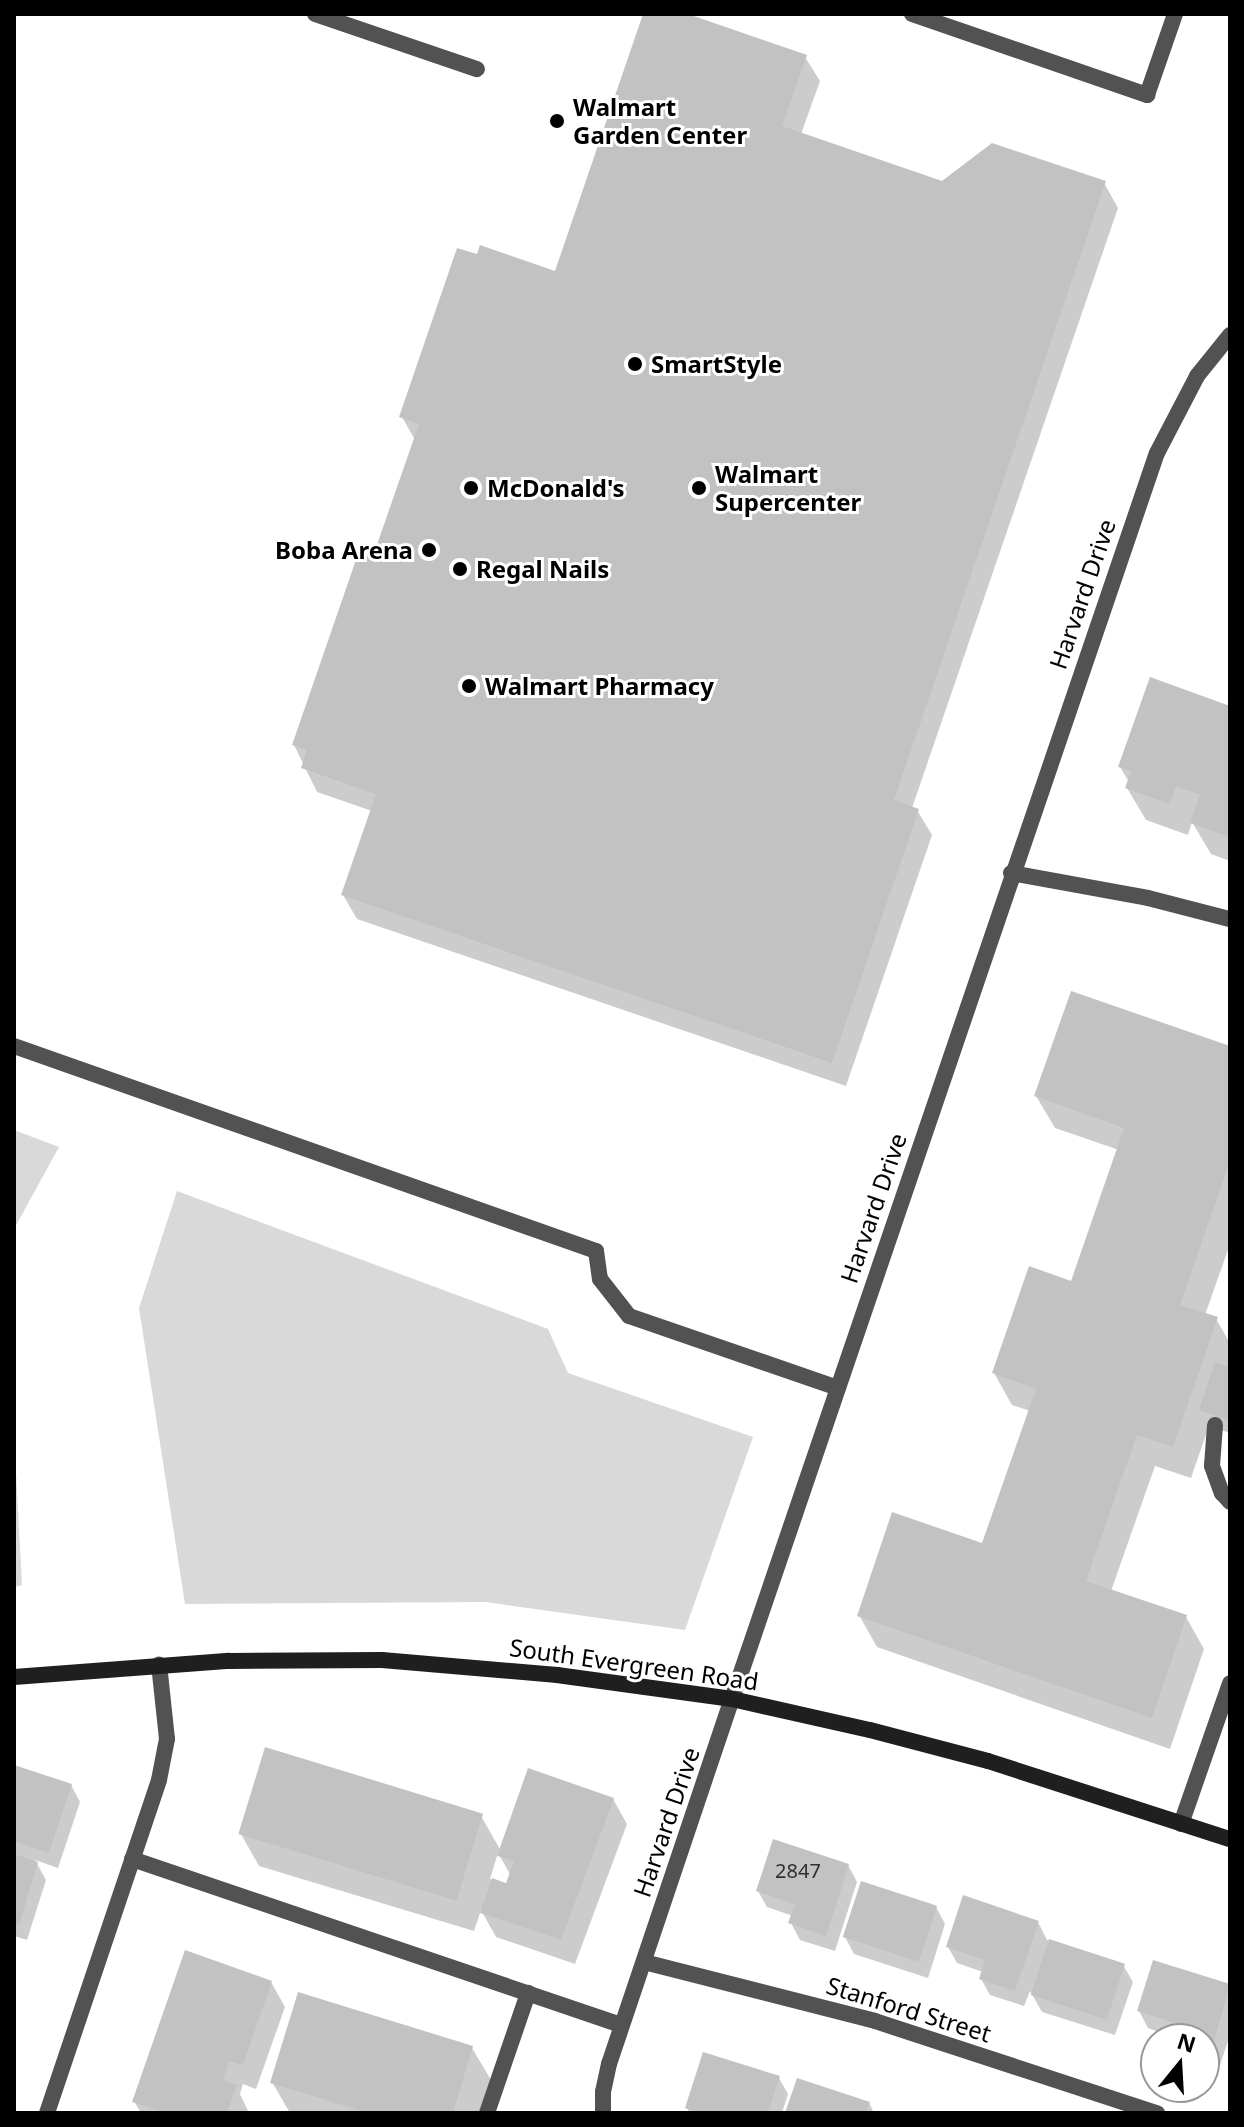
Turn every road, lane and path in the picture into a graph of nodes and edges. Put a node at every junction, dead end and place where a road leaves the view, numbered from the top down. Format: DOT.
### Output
graph roads {
  1 [pos="315,14"];
  2 [pos="912,14"];
  3 [pos="1175,14"];
  4 [pos="477,69"];
  5 [pos="1230,335"];
  6 [pos="1011,873"];
  7 [pos="1230,919"];
  8 [pos="14,1046"];
  9 [pos="838,1388"];
  10 [pos="1215,1425"];
  11 [pos="1230,1502"];
  12 [pos="159,1664"];
  13 [pos="14,1677"];
  14 [pos="1230,1683"];
  15 [pos="732,1699"];
  16 [pos="1224,1718"];
  17 [pos="1181,1824"];
  18 [pos="1230,1839"];
  19 [pos="132,1859"];
  20 [pos="644,1962"];
  21 [pos="528,1993"];
  22 [pos="621,2025"];
  23 [pos="47,2113"];
  24 [pos="487,2113"];
  25 [pos="603,2113"];
  26 [pos="1157,2113"];
  1 -- 4 [label="street"];
  2 -- 3 [label="street"];
  5 -- 6 [label="street, Harvard Drive"];
  6 -- 7 [label="street"];
  6 -- 9 [label="street, Harvard Drive"];
  8 -- 9 [label="street"];
  9 -- 15 [label="street, Harvard Drive"];
  10 -- 11 [label="street"];
  12 -- 13 [label="main road, South Evergreen Road"];
  12 -- 15 [label="main road, South Evergreen Road"];
  12 -- 19 [label="street"];
  14 -- 16 [label="street"];
  15 -- 17 [label="main road, South Evergreen Road"];
  15 -- 20 [label="street, Harvard Drive"];
  16 -- 17 [label="street"];
  17 -- 18 [label="main road, South Evergreen Road"];
  19 -- 21 [label="street"];
  19 -- 23 [label="street"];
  20 -- 22 [label="street, Harvard Drive"];
  20 -- 26 [label="street, Stanford Street"];
  21 -- 22 [label="street"];
  21 -- 24 [label="street"];
  22 -- 25 [label="street, Harvard Drive"];
}
